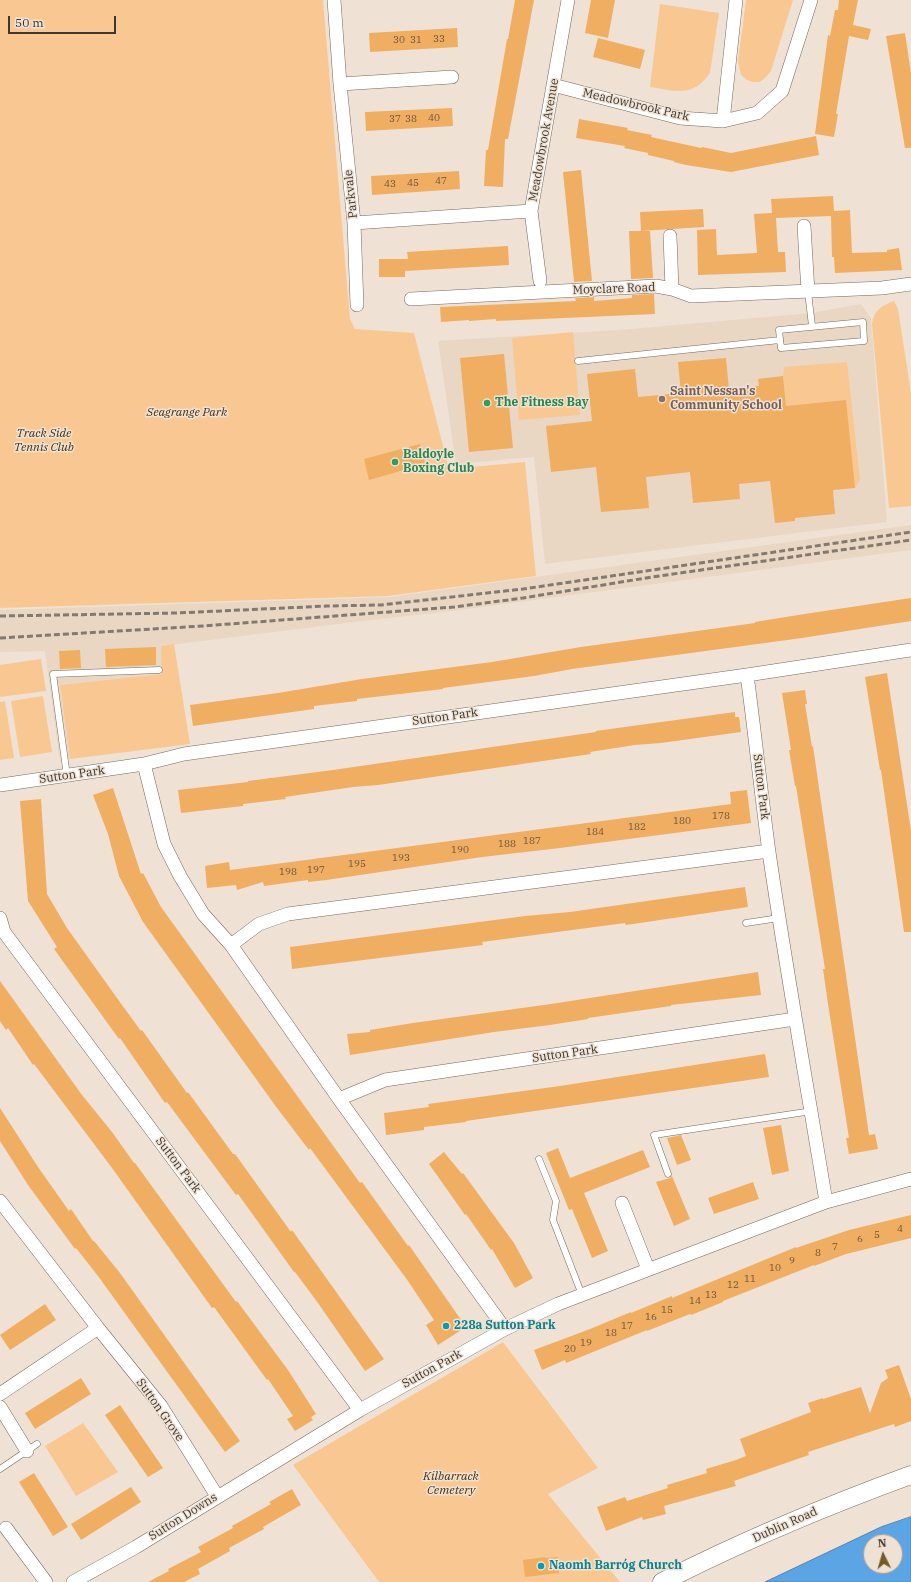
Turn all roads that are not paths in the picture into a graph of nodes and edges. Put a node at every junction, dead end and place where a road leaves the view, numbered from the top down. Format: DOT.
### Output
graph roads {
  1 [pos="334,0"];
  2 [pos="568,0"];
  3 [pos="736,0"];
  4 [pos="811,0"];
  5 [pos="452,77"];
  6 [pos="340,84"];
  7 [pos="554,85"];
  8 [pos="723,121"];
  9 [pos="531,211"];
  10 [pos="354,223"];
  11 [pos="804,226"];
  12 [pos="670,236"];
  13 [pos="540,281"];
  14 [pos="911,284"];
  15 [pos="672,289"];
  16 [pos="808,292"];
  17 [pos="411,299"];
  18 [pos="357,305"];
  19 [pos="812,326"];
  20 [pos="780,340"];
  21 [pos="578,361"];
  22 [pos="911,650"];
  23 [pos="158,670"];
  24 [pos="747,675"];
  25 [pos="144,764"];
  26 [pos="67,776"];
  27 [pos="0,785"];
  28 [pos="769,851"];
  29 [pos="0,918"];
  30 [pos="779,918"];
  31 [pos="746,923"];
  32 [pos="231,945"];
  33 [pos="795,1019"];
  34 [pos="339,1099"];
  35 [pos="812,1111"];
  36 [pos="540,1159"];
  37 [pos="668,1174"];
  38 [pos="911,1179"];
  39 [pos="0,1201"];
  40 [pos="826,1202"];
  41 [pos="622,1204"];
  42 [pos="648,1269"];
  43 [pos="582,1295"];
  44 [pos="98,1328"];
  45 [pos="505,1329"];
  46 [pos="0,1394"];
  47 [pos="0,1407"];
  48 [pos="360,1410"];
  49 [pos="38,1444"];
  50 [pos="292,1451"];
  51 [pos="26,1452"];
  52 [pos="0,1469"];
  53 [pos="911,1475"];
  54 [pos="217,1496"];
  55 [pos="6,1528"];
  56 [pos="46,1582"];
  57 [pos="73,1582"];
  58 [pos="662,1582"];
  1 -- 6 [label="street, Parkvale"];
  2 -- 7 [label="street, Meadowbrook Avenue"];
  3 -- 8 [label="street"];
  4 -- 8 [label="street, Meadowbrook Park"];
  5 -- 6 [label="street"];
  6 -- 10 [label="street, Parkvale"];
  7 -- 8 [label="street, Meadowbrook Park"];
  7 -- 9 [label="street, Meadowbrook Avenue"];
  9 -- 10 [label="street"];
  9 -- 13 [label="street, Meadowbrook Avenue"];
  10 -- 18 [label="street, Parkvale"];
  11 -- 16 [label="street"];
  12 -- 15 [label="street"];
  14 -- 16 [label="street, Moyclare Road"];
  15 -- 16 [label="street, Moyclare Road"];
  15 -- 17 [label="street, Moyclare Road"];
  16 -- 19 [label="lane"];
  19 -- 20 [label="lane"];
  19 -- 20 [label="lane"];
  20 -- 21 [label="lane"];
  22 -- 24 [label="street, Sutton Park"];
  23 -- 26 [label="lane"];
  24 -- 25 [label="street, Sutton Park"];
  24 -- 28 [label="street, Sutton Park"];
  25 -- 26 [label="street, Sutton Park"];
  25 -- 32 [label="street"];
  26 -- 27 [label="street, Sutton Park"];
  28 -- 30 [label="street, Sutton Park"];
  28 -- 32 [label="street"];
  29 -- 48 [label="street, Sutton Park"];
  30 -- 31 [label="lane"];
  30 -- 33 [label="street, Sutton Park"];
  32 -- 34 [label="street"];
  33 -- 34 [label="street, Sutton Park"];
  33 -- 35 [label="street, Sutton Park"];
  34 -- 45 [label="street"];
  35 -- 37 [label="lane"];
  35 -- 40 [label="street, Sutton Park"];
  36 -- 43 [label="lane"];
  38 -- 40 [label="street, Sutton Park"];
  39 -- 44 [label="street, Sutton Grove"];
  40 -- 42 [label="street, Sutton Park"];
  41 -- 42 [label="street"];
  42 -- 43 [label="street, Sutton Park"];
  43 -- 45 [label="street, Sutton Park"];
  44 -- 46 [label="street"];
  44 -- 54 [label="street, Sutton Grove"];
  45 -- 48 [label="street, Sutton Park"];
  47 -- 51 [label="street"];
  48 -- 50 [label="street, Sutton Park"];
  49 -- 51 [label="lane"];
  50 -- 54 [label="street, Sutton Downs"];
  51 -- 52 [label="lane"];
  53 -- 58 [label="main road, Dublin Road"];
  54 -- 57 [label="street, Sutton Downs"];
  55 -- 56 [label="street"];
}
